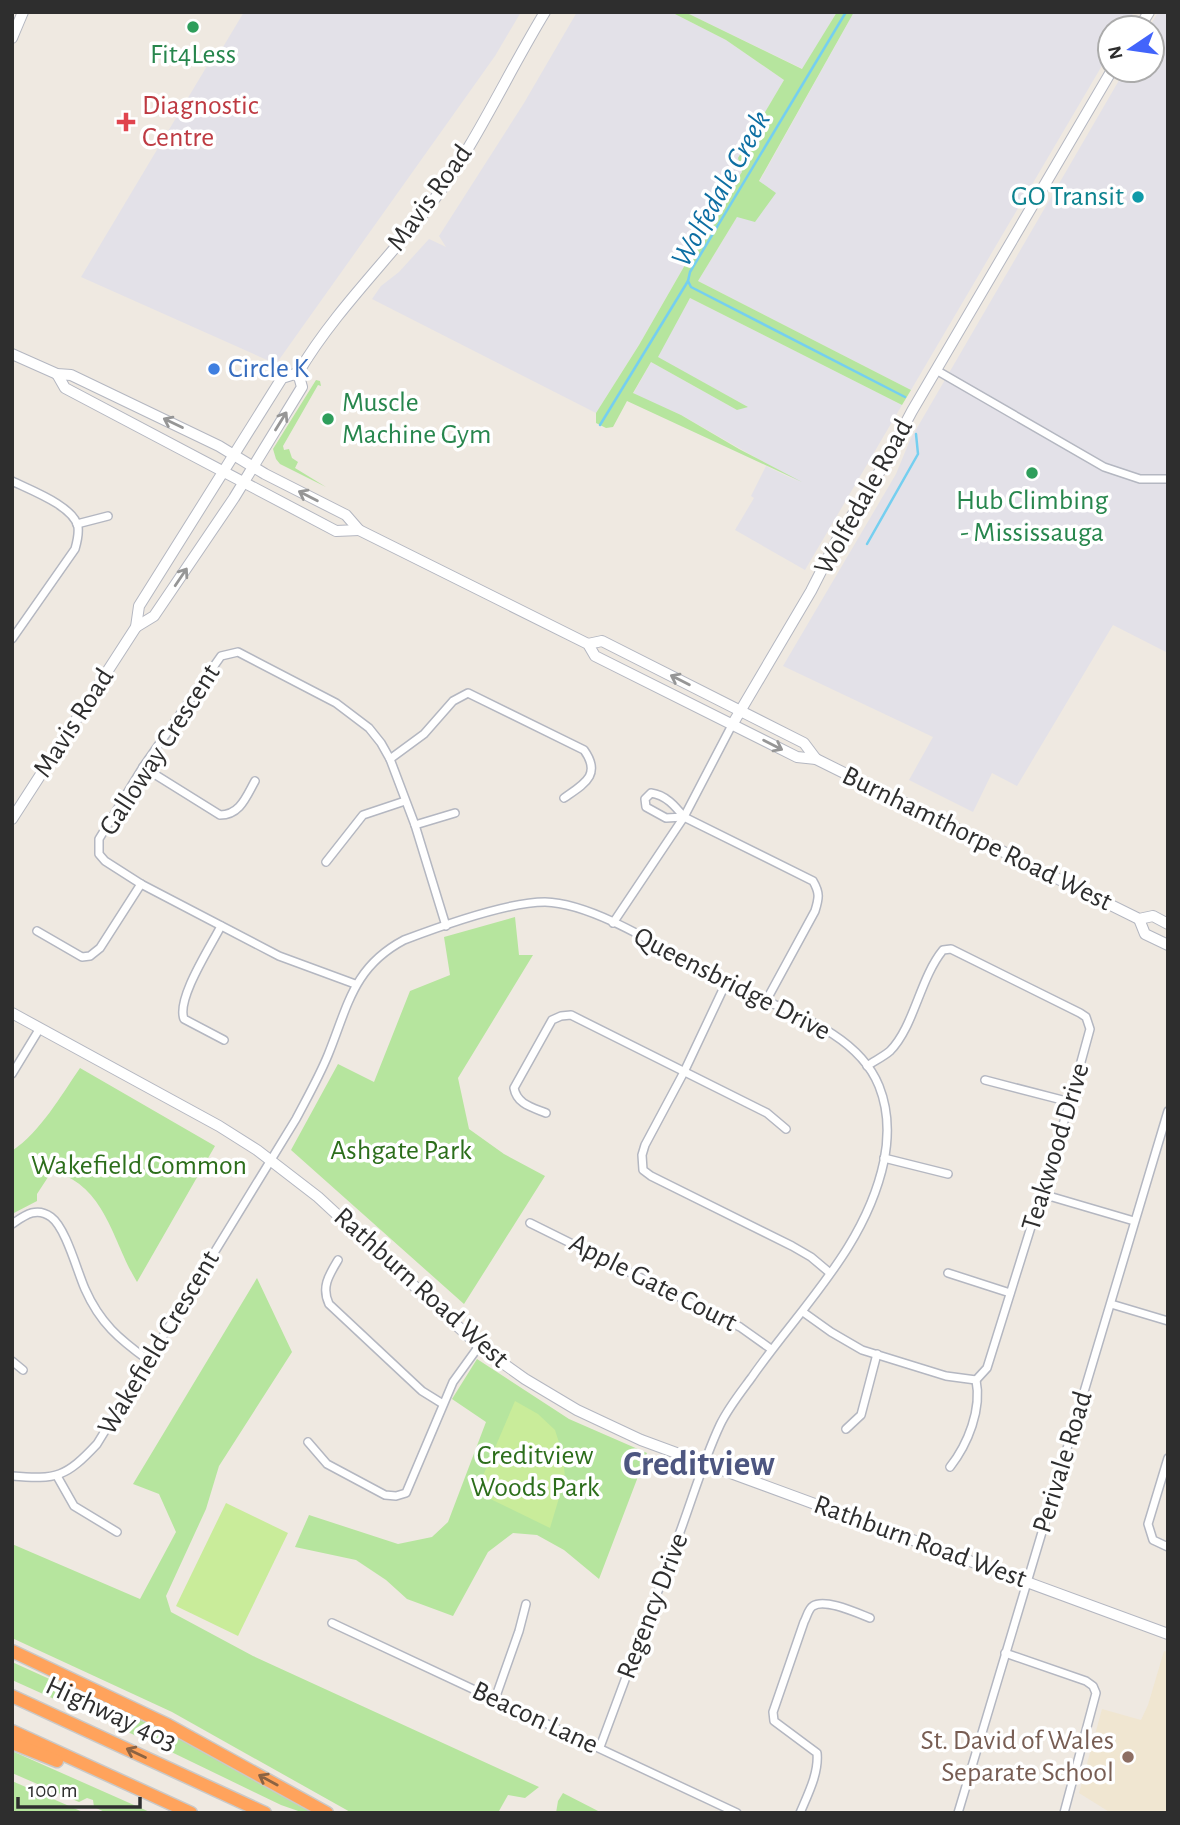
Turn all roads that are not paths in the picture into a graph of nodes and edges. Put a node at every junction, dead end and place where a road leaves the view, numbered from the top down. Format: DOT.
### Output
graph roads {
  1 [pos="22,12"];
  2 [pos="545,12"];
  3 [pos="12,22"];
  4 [pos="12,38"];
  5 [pos="1104,84"];
  6 [pos="12,354"];
  7 [pos="936,370"];
  8 [pos="298,373"];
  9 [pos="57,374"];
  10 [pos="234,455"];
  11 [pos="253,467"];
  12 [pos="223,471"];
  13 [pos="1168,479"];
  14 [pos="12,481"];
  15 [pos="243,483"];
  16 [pos="108,516"];
  17 [pos="77,524"];
  18 [pos="359,530"];
  19 [pos="136,627"];
  20 [pos="12,639"];
  21 [pos="589,644"];
  22 [pos="741,711"];
  23 [pos="732,725"];
  24 [pos="390,759"];
  25 [pos="816,759"];
  26 [pos="143,767"];
  27 [pos="255,781"];
  28 [pos="564,798"];
  29 [pos="405,801"];
  30 [pos="455,813"];
  31 [pos="684,817"];
  32 [pos="12,819"];
  33 [pos="415,825"];
  34 [pos="326,862"];
  35 [pos="141,884"];
  36 [pos="1139,919"];
  37 [pos="613,923"];
  38 [pos="1168,924"];
  39 [pos="221,926"];
  40 [pos="446,926"];
  41 [pos="37,931"];
  42 [pos="1168,945"];
  43 [pos="726,983"];
  44 [pos="355,984"];
  45 [pos="766,1001"];
  46 [pos="12,1013"];
  47 [pos="40,1028"];
  48 [pos="224,1040"];
  49 [pos="867,1066"];
  50 [pos="684,1073"];
  51 [pos="12,1074"];
  52 [pos="985,1080"];
  53 [pos="1070,1102"];
  54 [pos="1168,1111"];
  55 [pos="546,1114"];
  56 [pos="786,1129"];
  57 [pos="884,1158"];
  58 [pos="271,1160"];
  59 [pos="948,1174"];
  60 [pos="1042,1194"];
  61 [pos="1133,1221"];
  62 [pos="530,1223"];
  63 [pos="12,1224"];
  64 [pos="338,1260"];
  65 [pos="830,1273"];
  66 [pos="948,1273"];
  67 [pos="1010,1293"];
  68 [pos="1111,1304"];
  69 [pos="803,1312"];
  70 [pos="1168,1321"];
  71 [pos="479,1346"];
  72 [pos="771,1349"];
  73 [pos="877,1354"];
  74 [pos="149,1360"];
  75 [pos="12,1361"];
  76 [pos="23,1370"];
  77 [pos="976,1380"];
  78 [pos="443,1404"];
  79 [pos="846,1429"];
  80 [pos="309,1442"];
  81 [pos="1168,1458"];
  82 [pos="705,1464"];
  83 [pos="950,1467"];
  84 [pos="12,1476"];
  85 [pos="57,1476"];
  86 [pos="117,1532"];
  87 [pos="1168,1547"];
  88 [pos="1027,1582"];
  89 [pos="526,1604"];
  90 [pos="870,1618"];
  91 [pos="332,1623"];
  92 [pos="1168,1634"];
  93 [pos="12,1651"];
  94 [pos="1005,1653"];
  95 [pos="12,1696"];
  96 [pos="495,1699"];
  97 [pos="12,1731"];
  98 [pos="12,1743"];
  99 [pos="600,1747"];
  100 [pos="87,1767"];
  101 [pos="191,1813"];
  102 [pos="265,1813"];
  103 [pos="327,1813"];
  104 [pos="737,1813"];
  105 [pos="800,1813"];
  106 [pos="958,1813"];
  107 [pos="1064,1813"];
  1 -- 3 [label="main road"];
  1 -- 4 [label="main road"];
  2 -- 8 [label="main road, Mavis Road"];
  5 -- 7 [label="main road, Wolfedale Road"];
  6 -- 9 [label="main road, Burnhamthorpe Road West"];
  7 -- 13 [label="street"];
  7 -- 22 [label="main road, Wolfedale Road"];
  8 -- 10 [label="main road, Mavis Road"];
  11 -- 8 [label="main road, Mavis Road, one-way"];
  10 -- 9 [label="main road, Burnhamthorpe Road West, one-way"];
  9 -- 12 [label="main road, Burnhamthorpe Road West"];
  10 -- 11 [label="main road, Burnhamthorpe Road West"];
  10 -- 12 [label="main road, Mavis Road"];
  11 -- 15 [label="main road, Mavis Road"];
  18 -- 11 [label="main road, Burnhamthorpe Road West, one-way"];
  12 -- 15 [label="main road, Burnhamthorpe Road West"];
  12 -- 19 [label="main road, Mavis Road"];
  14 -- 17 [label="street"];
  15 -- 18 [label="main road, Burnhamthorpe Road West"];
  19 -- 15 [label="main road, Mavis Road, one-way"];
  16 -- 17 [label="street"];
  17 -- 20 [label="street"];
  18 -- 21 [label="main road, Burnhamthorpe Road West"];
  19 -- 32 [label="main road, Mavis Road"];
  22 -- 21 [label="main road, Burnhamthorpe Road West, one-way"];
  21 -- 23 [label="main road, Burnhamthorpe Road West"];
  22 -- 23 [label="main road, Wolfedale Road"];
  22 -- 25 [label="main road, Burnhamthorpe Road West"];
  23 -- 25 [label="main road, Burnhamthorpe Road West, one-way"];
  23 -- 31 [label="street, Wolfedale Road"];
  24 -- 26 [label="street, Galloway Crescent"];
  24 -- 28 [label="street"];
  24 -- 29 [label="street, Galloway Crescent"];
  25 -- 36 [label="main road, Burnhamthorpe Road West"];
  26 -- 27 [label="street"];
  26 -- 35 [label="street, Galloway Crescent"];
  29 -- 33 [label="street, Galloway Crescent"];
  29 -- 34 [label="street"];
  30 -- 33 [label="street"];
  31 -- 31 [label="street"];
  31 -- 37 [label="street, Wolfedale Road"];
  31 -- 45 [label="street"];
  33 -- 40 [label="street, Galloway Crescent"];
  35 -- 39 [label="street, Galloway Crescent"];
  35 -- 41 [label="street"];
  36 -- 38 [label="main road, Burnhamthorpe Road West"];
  36 -- 42 [label="main road, Burnhamthorpe Road West"];
  37 -- 40 [label="street, Queensbridge Drive"];
  37 -- 43 [label="street, Queensbridge Drive"];
  39 -- 44 [label="street, Galloway Crescent"];
  39 -- 48 [label="street"];
  40 -- 44 [label="street, Queensbridge Drive"];
  43 -- 45 [label="street, Queensbridge Drive"];
  43 -- 50 [label="street"];
  44 -- 58 [label="street, Queensbridge Drive"];
  45 -- 49 [label="street, Queensbridge Drive"];
  46 -- 47 [label="main road, Rathburn Road West"];
  47 -- 51 [label="street"];
  47 -- 58 [label="main road, Rathburn Road West"];
  49 -- 53 [label="street, Teakwood Drive"];
  49 -- 57 [label="street, Queensbridge Drive"];
  50 -- 55 [label="street"];
  50 -- 56 [label="street"];
  50 -- 65 [label="street"];
  52 -- 53 [label="street"];
  53 -- 60 [label="street, Teakwood Drive"];
  54 -- 61 [label="street, Perivale Road"];
  57 -- 59 [label="street"];
  57 -- 65 [label="street, Queensbridge Drive"];
  58 -- 71 [label="main road, Rathburn Road West"];
  58 -- 74 [label="street, Wakefield Crescent"];
  60 -- 61 [label="street"];
  60 -- 67 [label="street, Teakwood Drive"];
  61 -- 68 [label="street, Perivale Road"];
  62 -- 72 [label="street, Apple Gate Court"];
  63 -- 74 [label="street"];
  64 -- 78 [label="street"];
  65 -- 69 [label="street, Queensbridge Drive"];
  66 -- 67 [label="street"];
  67 -- 77 [label="street, Teakwood Drive"];
  68 -- 70 [label="street"];
  68 -- 88 [label="street, Perivale Road"];
  69 -- 72 [label="street, Queensbridge Drive"];
  69 -- 73 [label="street"];
  71 -- 78 [label="street"];
  71 -- 82 [label="main road, Rathburn Road West"];
  72 -- 82 [label="street, Queensbridge Drive"];
  73 -- 77 [label="street"];
  73 -- 79 [label="street"];
  74 -- 85 [label="street, Wakefield Crescent"];
  75 -- 76 [label="street"];
  77 -- 83 [label="street"];
  78 -- 80 [label="street"];
  81 -- 87 [label="street"];
  82 -- 88 [label="main road, Rathburn Road West"];
  82 -- 99 [label="street, Regency Drive"];
  84 -- 85 [label="street"];
  85 -- 86 [label="street"];
  88 -- 92 [label="main road, Rathburn Road West"];
  88 -- 94 [label="street, Perivale Road"];
  89 -- 96 [label="street"];
  90 -- 105 [label="street"];
  91 -- 96 [label="street, Beacon Lane"];
  103 -- 93 [label="highway, one-way"];
  94 -- 106 [label="street, Perivale Road"];
  94 -- 107 [label="street"];
  102 -- 95 [label="highway, Highway 403, one-way"];
  96 -- 99 [label="street, Beacon Lane"];
  97 -- 100 [label="highway, Highway 403"];
  98 -- 100 [label="highway"];
  99 -- 104 [label="street, Beacon Lane"];
  100 -- 101 [label="highway, Highway 403"];
}
